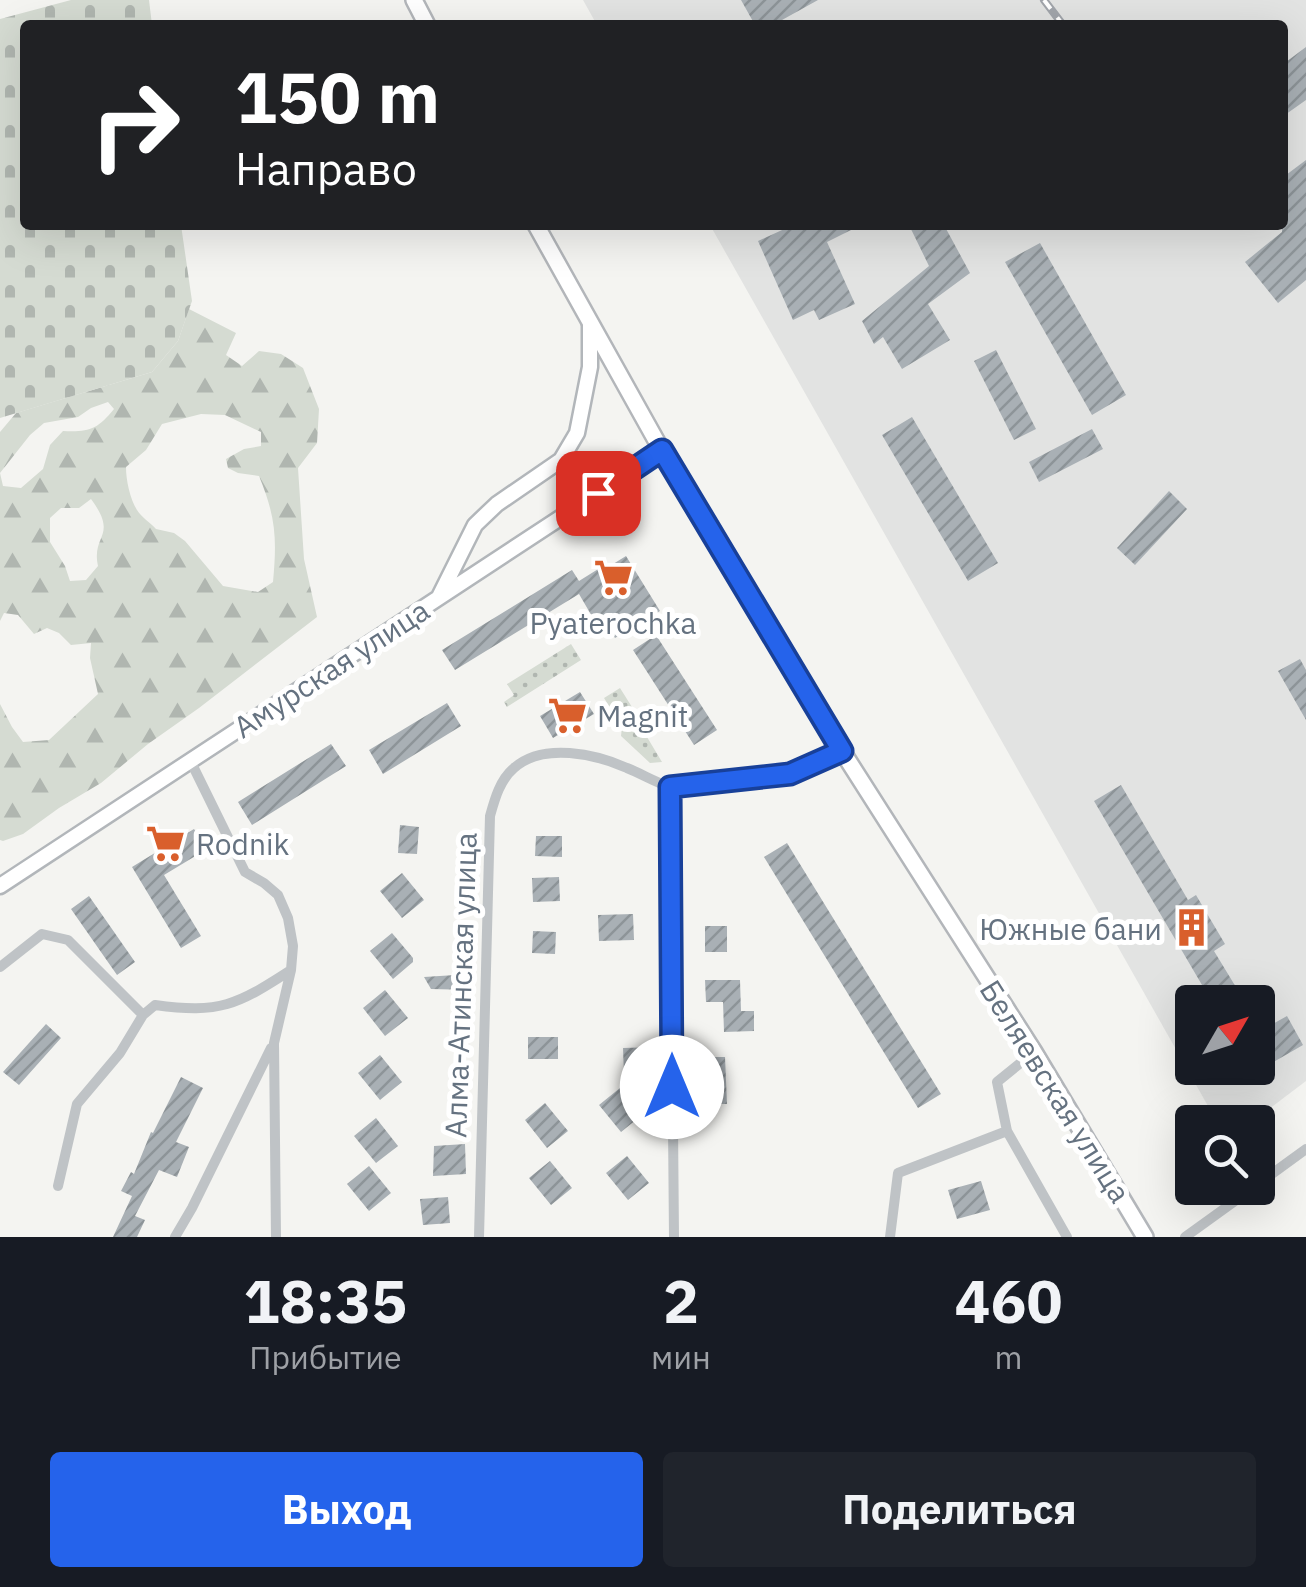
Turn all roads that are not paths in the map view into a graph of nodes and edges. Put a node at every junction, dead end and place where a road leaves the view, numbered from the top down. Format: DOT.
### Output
graph roads {
  1 [pos="539,230"];
  2 [pos="590,325"];
  3 [pos="662,450"];
  4 [pos="438,600"];
  5 [pos="842,751"];
  6 [pos="190,760"];
  7 [pos="670,787"];
  8 [pos="0,886"];
  9 [pos="0,967"];
  10 [pos="291,970"];
  11 [pos="143,1015"];
  12 [pos="274,1042"];
  13 [pos="1034,1052"];
  14 [pos="1007,1131"];
  15 [pos="1306,1148"];
  16 [pos="1275,1171"];
  17 [pos="58,1186"];
  18 [pos="1229,1205"];
  19 [pos="175,1237"];
  20 [pos="276,1237"];
  21 [pos="479,1237"];
  22 [pos="674,1237"];
  23 [pos="890,1237"];
  24 [pos="1067,1237"];
  25 [pos="1145,1237"];
  26 [pos="1186,1237"];
  1 -- 2 [label="main road, Беляевская улица"];
  2 -- 3 [label="main road, Беляевская улица"];
  2 -- 4 [label="street"];
  3 -- 4 [label="street, Амурская улица"];
  3 -- 5 [label="main road, Беляевская улица"];
  4 -- 6 [label="street, Амурская улица"];
  5 -- 7 [label="street"];
  5 -- 13 [label="main road, Беляевская улица"];
  6 -- 8 [label="street, Амурская улица"];
  6 -- 10 [label="street"];
  7 -- 21 [label="street, Алма-Атинская улица"];
  7 -- 22 [label="street"];
  9 -- 11 [label="street"];
  10 -- 11 [label="street"];
  10 -- 12 [label="street"];
  11 -- 17 [label="street"];
  12 -- 19 [label="street"];
  12 -- 20 [label="street"];
  13 -- 14 [label="street"];
  13 -- 25 [label="main road, Беляевская улица"];
  14 -- 23 [label="street"];
  14 -- 24 [label="street"];
  15 -- 16 [label="street"];
  18 -- 26 [label="street"];
}
